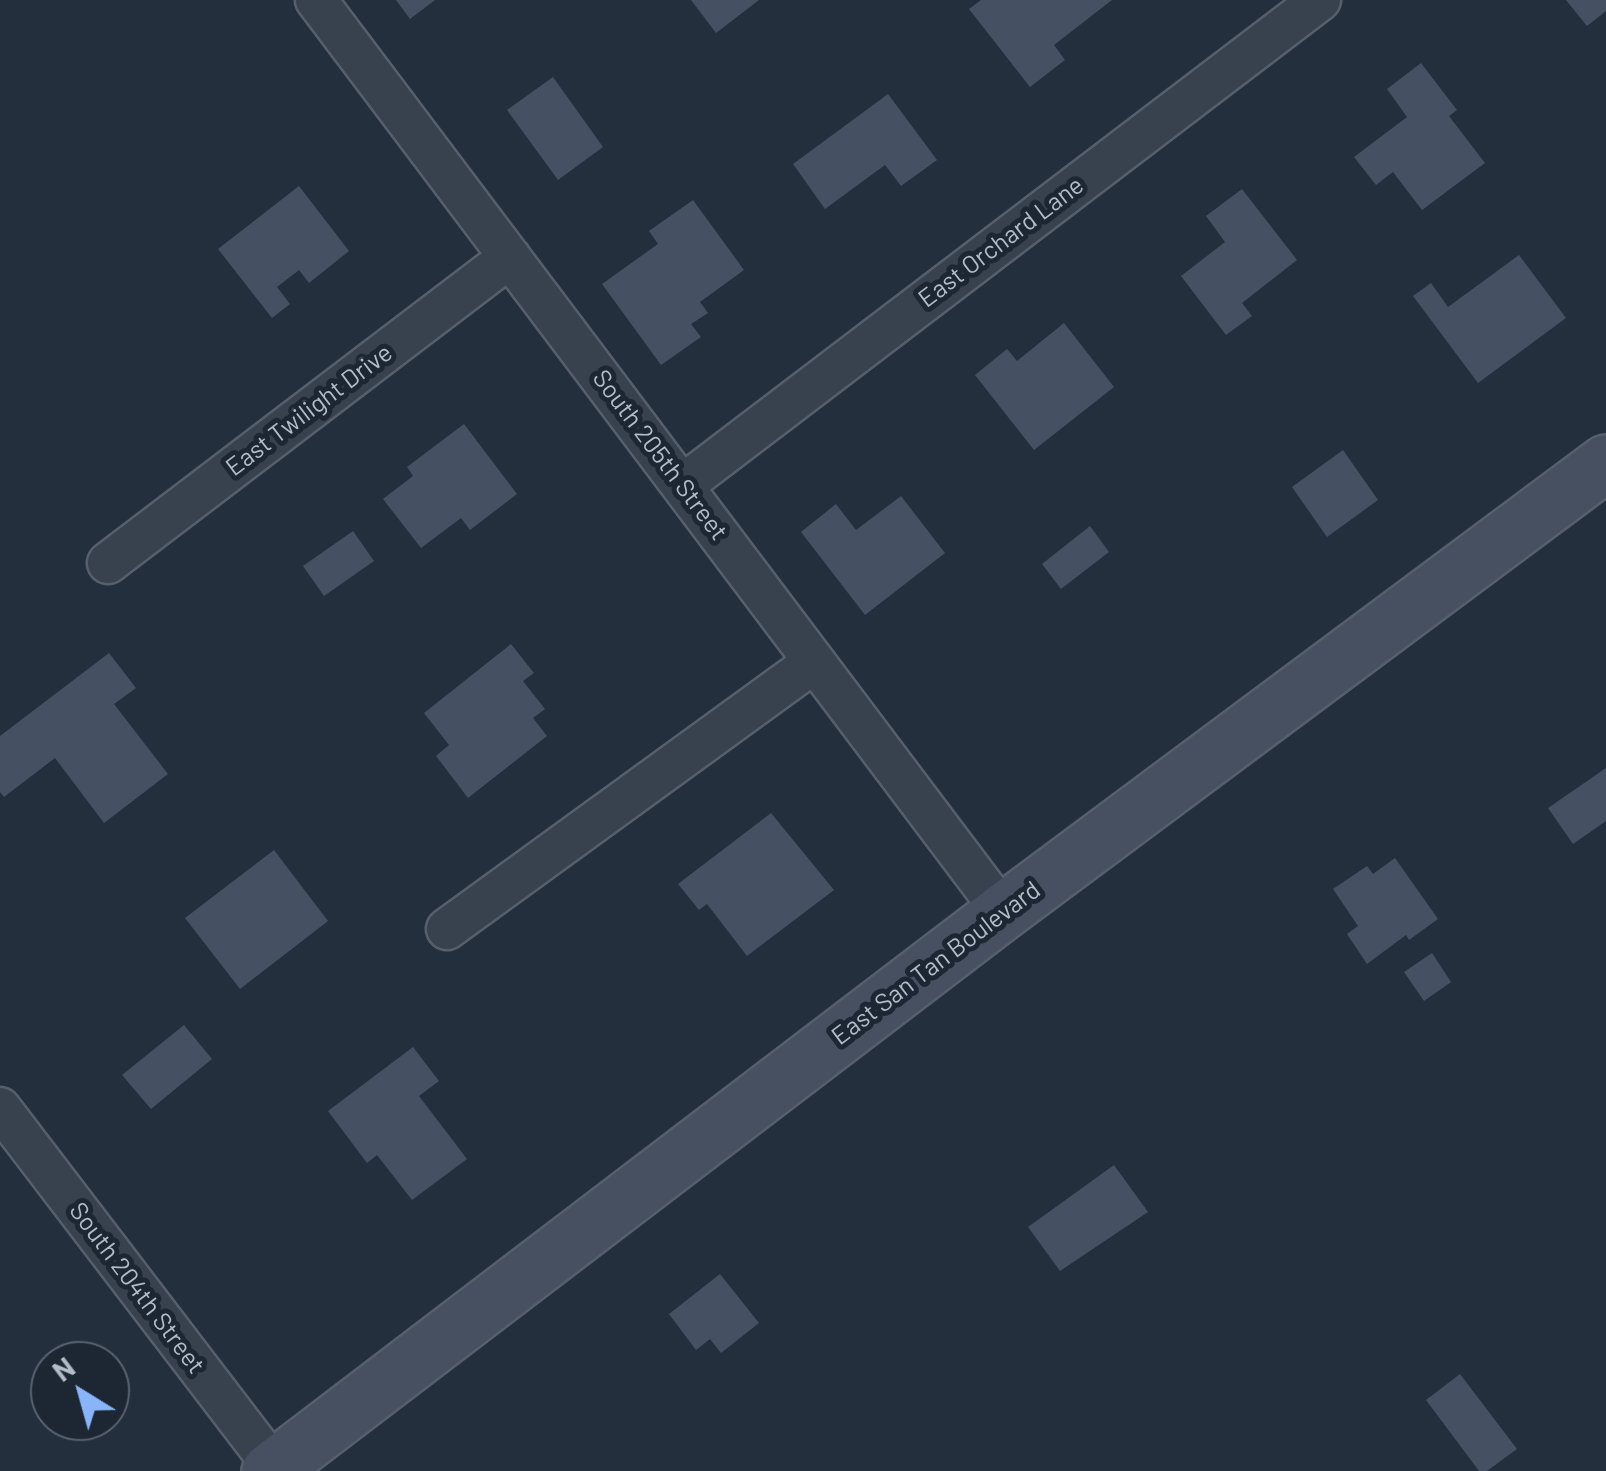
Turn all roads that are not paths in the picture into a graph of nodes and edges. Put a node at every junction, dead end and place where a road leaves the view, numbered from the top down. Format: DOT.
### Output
graph roads {
  1 [pos="316,0"];
  2 [pos="1320,0"];
  3 [pos="510,256"];
  4 [pos="1606,462"];
  5 [pos="683,484"];
  6 [pos="108,563"];
  7 [pos="813,663"];
  8 [pos="1003,912"];
  9 [pos="447,929"];
  10 [pos="0,1108"];
  11 [pos="289,1465"];
  1 -- 3 [label="street, South 205th Street"];
  2 -- 5 [label="street, East Orchard Lane"];
  3 -- 5 [label="street, South 205th Street"];
  3 -- 6 [label="street, East Twilight Drive"];
  4 -- 8 [label="street, East San Tan Boulevard"];
  5 -- 7 [label="street, South 205th Street"];
  7 -- 8 [label="street, South 205th Street"];
  7 -- 9 [label="street"];
  8 -- 11 [label="street, East San Tan Boulevard"];
  10 -- 11 [label="street, South 204th Street"];
}
